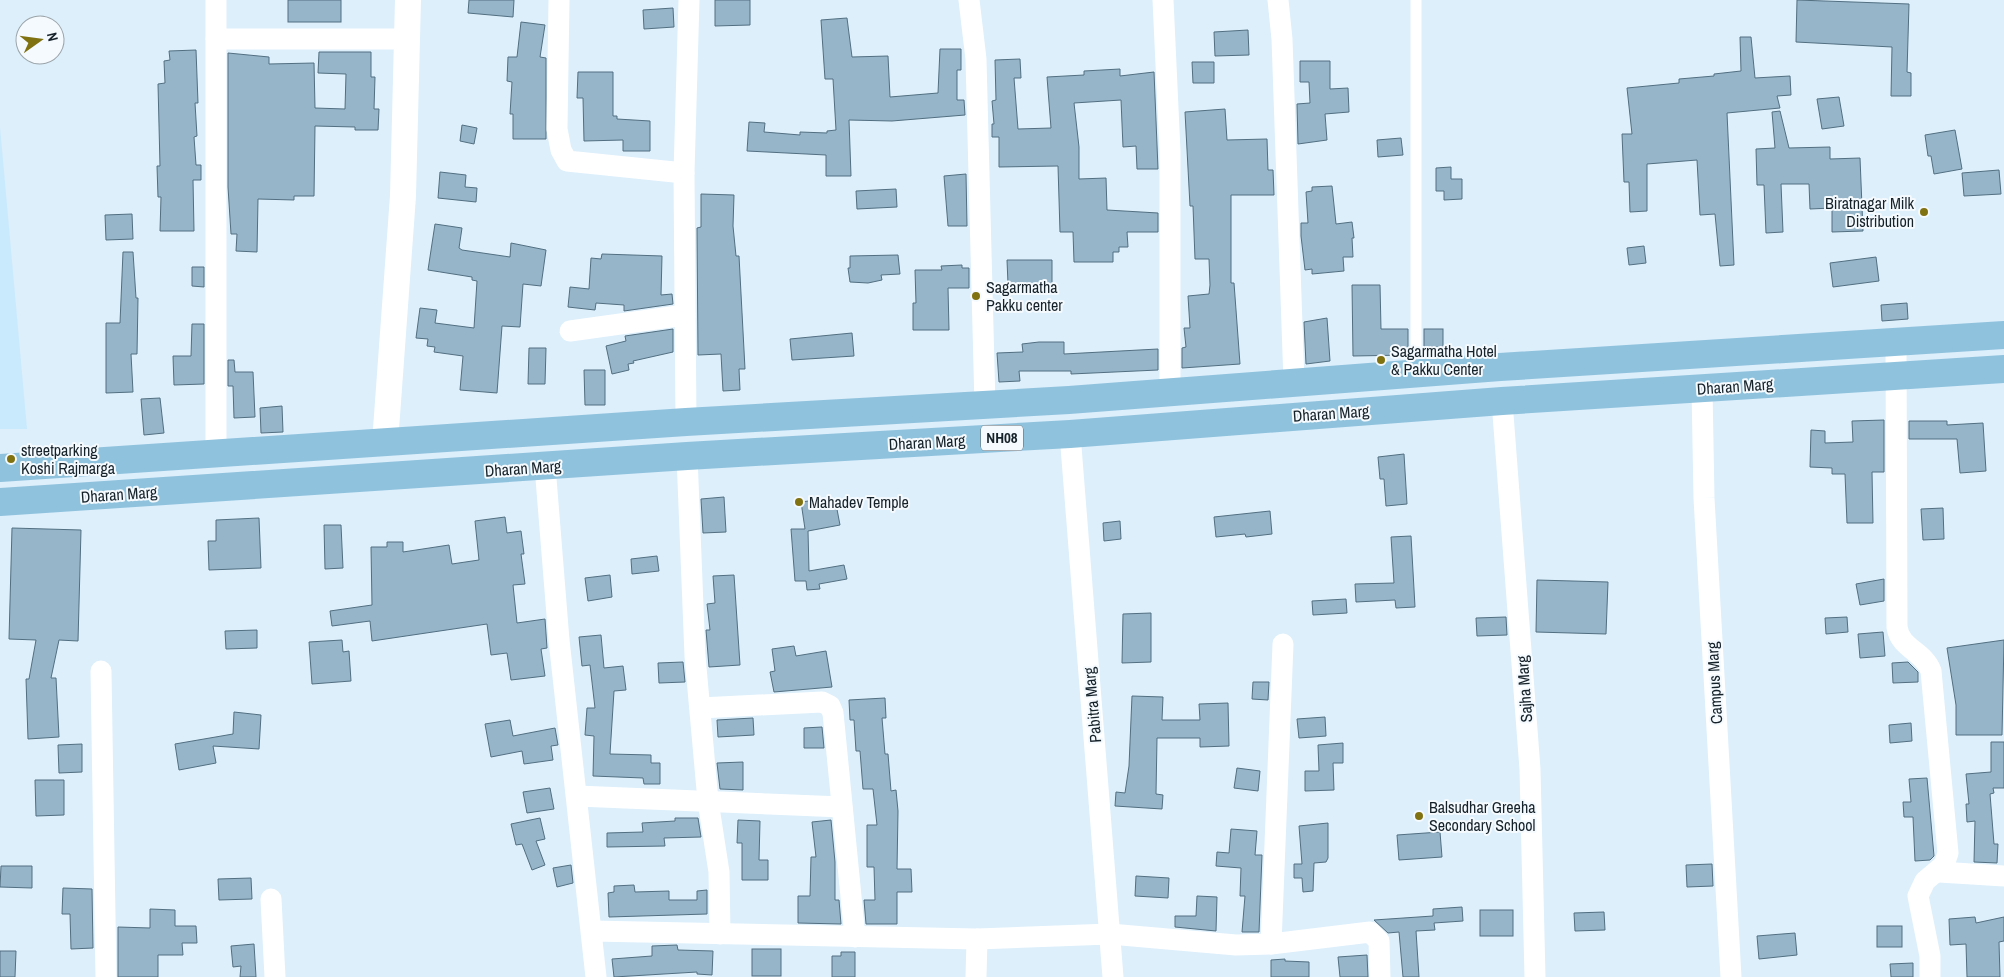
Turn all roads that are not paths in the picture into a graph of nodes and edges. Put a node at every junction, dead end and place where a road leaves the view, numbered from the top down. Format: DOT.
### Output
graph roads {
  1 [pos="216,0"];
  2 [pos="408,0"];
  3 [pos="559,0"];
  4 [pos="688,0"];
  5 [pos="969,0"];
  6 [pos="1163,0"];
  7 [pos="1278,0"];
  8 [pos="1416,0"];
  9 [pos="216,39"];
  10 [pos="407,39"];
  11 [pos="684,172"];
  12 [pos="685,315"];
  13 [pos="570,331"];
  14 [pos="2004,335"];
  15 [pos="1896,342"];
  16 [pos="2004,369"];
  17 [pos="1416,373"];
  18 [pos="1896,376"];
  19 [pos="1294,382"];
  20 [pos="1702,388"];
  21 [pos="1170,391"];
  22 [pos="1502,401"];
  23 [pos="986,404"];
  24 [pos="686,422"];
  25 [pos="1070,434"];
  26 [pos="385,443"];
  27 [pos="216,454"];
  28 [pos="687,456"];
  29 [pos="545,466"];
  30 [pos="0,468"];
  31 [pos="0,502"];
  32 [pos="1283,644"];
  33 [pos="101,671"];
  34 [pos="700,708"];
  35 [pos="577,796"];
  36 [pos="708,801"];
  37 [pos="842,807"];
  38 [pos="1939,872"];
  39 [pos="2004,876"];
  40 [pos="271,899"];
  41 [pos="592,931"];
  42 [pos="720,934"];
  43 [pos="1110,934"];
  44 [pos="855,937"];
  45 [pos="977,939"];
  46 [pos="1271,944"];
  47 [pos="106,977"];
  48 [pos="275,977"];
  49 [pos="596,977"];
  50 [pos="976,977"];
  51 [pos="1113,977"];
  52 [pos="1380,977"];
  53 [pos="1536,977"];
  54 [pos="1731,977"];
  55 [pos="1930,977"];
  1 -- 9 [label="street"];
  2 -- 10 [label="street"];
  3 -- 11 [label="street"];
  4 -- 11 [label="street"];
  5 -- 23 [label="street"];
  6 -- 21 [label="street"];
  7 -- 19 [label="street"];
  8 -- 17 [label="lane"];
  9 -- 10 [label="street"];
  9 -- 27 [label="street"];
  10 -- 26 [label="street"];
  11 -- 12 [label="street"];
  12 -- 13 [label="street"];
  12 -- 24 [label="street"];
  14 -- 15 [label="main road, Dharan Marg / NH08"];
  15 -- 17 [label="main road, Dharan Marg / NH08"];
  15 -- 18 [label="street"];
  16 -- 18 [label="main road, Dharan Marg / NH08"];
  17 -- 19 [label="main road, Dharan Marg / NH08"];
  18 -- 20 [label="main road, Dharan Marg / NH08"];
  18 -- 38 [label="street"];
  19 -- 21 [label="main road, Dharan Marg / NH08"];
  20 -- 22 [label="main road, Dharan Marg / NH08"];
  20 -- 54 [label="street, Campus Marg"];
  21 -- 23 [label="main road, Dharan Marg / NH08"];
  22 -- 25 [label="main road, Dharan Marg / NH08"];
  22 -- 53 [label="street, Sajha Marg"];
  23 -- 24 [label="main road, Dharan Marg / NH08"];
  24 -- 26 [label="main road, Dharan Marg / NH08"];
  25 -- 28 [label="main road, Dharan Marg / NH08"];
  25 -- 43 [label="street, Pabitra Marg"];
  26 -- 27 [label="main road, Dharan Marg / NH08"];
  27 -- 30 [label="main road, Dharan Marg / NH08"];
  28 -- 29 [label="main road, Dharan Marg / NH08"];
  28 -- 34 [label="street"];
  29 -- 31 [label="main road, Dharan Marg / NH08"];
  29 -- 35 [label="street"];
  32 -- 46 [label="street"];
  33 -- 47 [label="street"];
  34 -- 36 [label="street"];
  34 -- 37 [label="street"];
  35 -- 36 [label="street"];
  35 -- 41 [label="street"];
  36 -- 37 [label="street"];
  36 -- 42 [label="street"];
  37 -- 44 [label="street"];
  38 -- 39 [label="street"];
  38 -- 55 [label="street"];
  40 -- 48 [label="street"];
  41 -- 42 [label="street"];
  41 -- 49 [label="street"];
  42 -- 44 [label="street"];
  43 -- 45 [label="street"];
  43 -- 46 [label="street"];
  43 -- 51 [label="street, Pabitra Marg"];
  44 -- 45 [label="street"];
  45 -- 50 [label="street"];
  46 -- 52 [label="street"];
}
